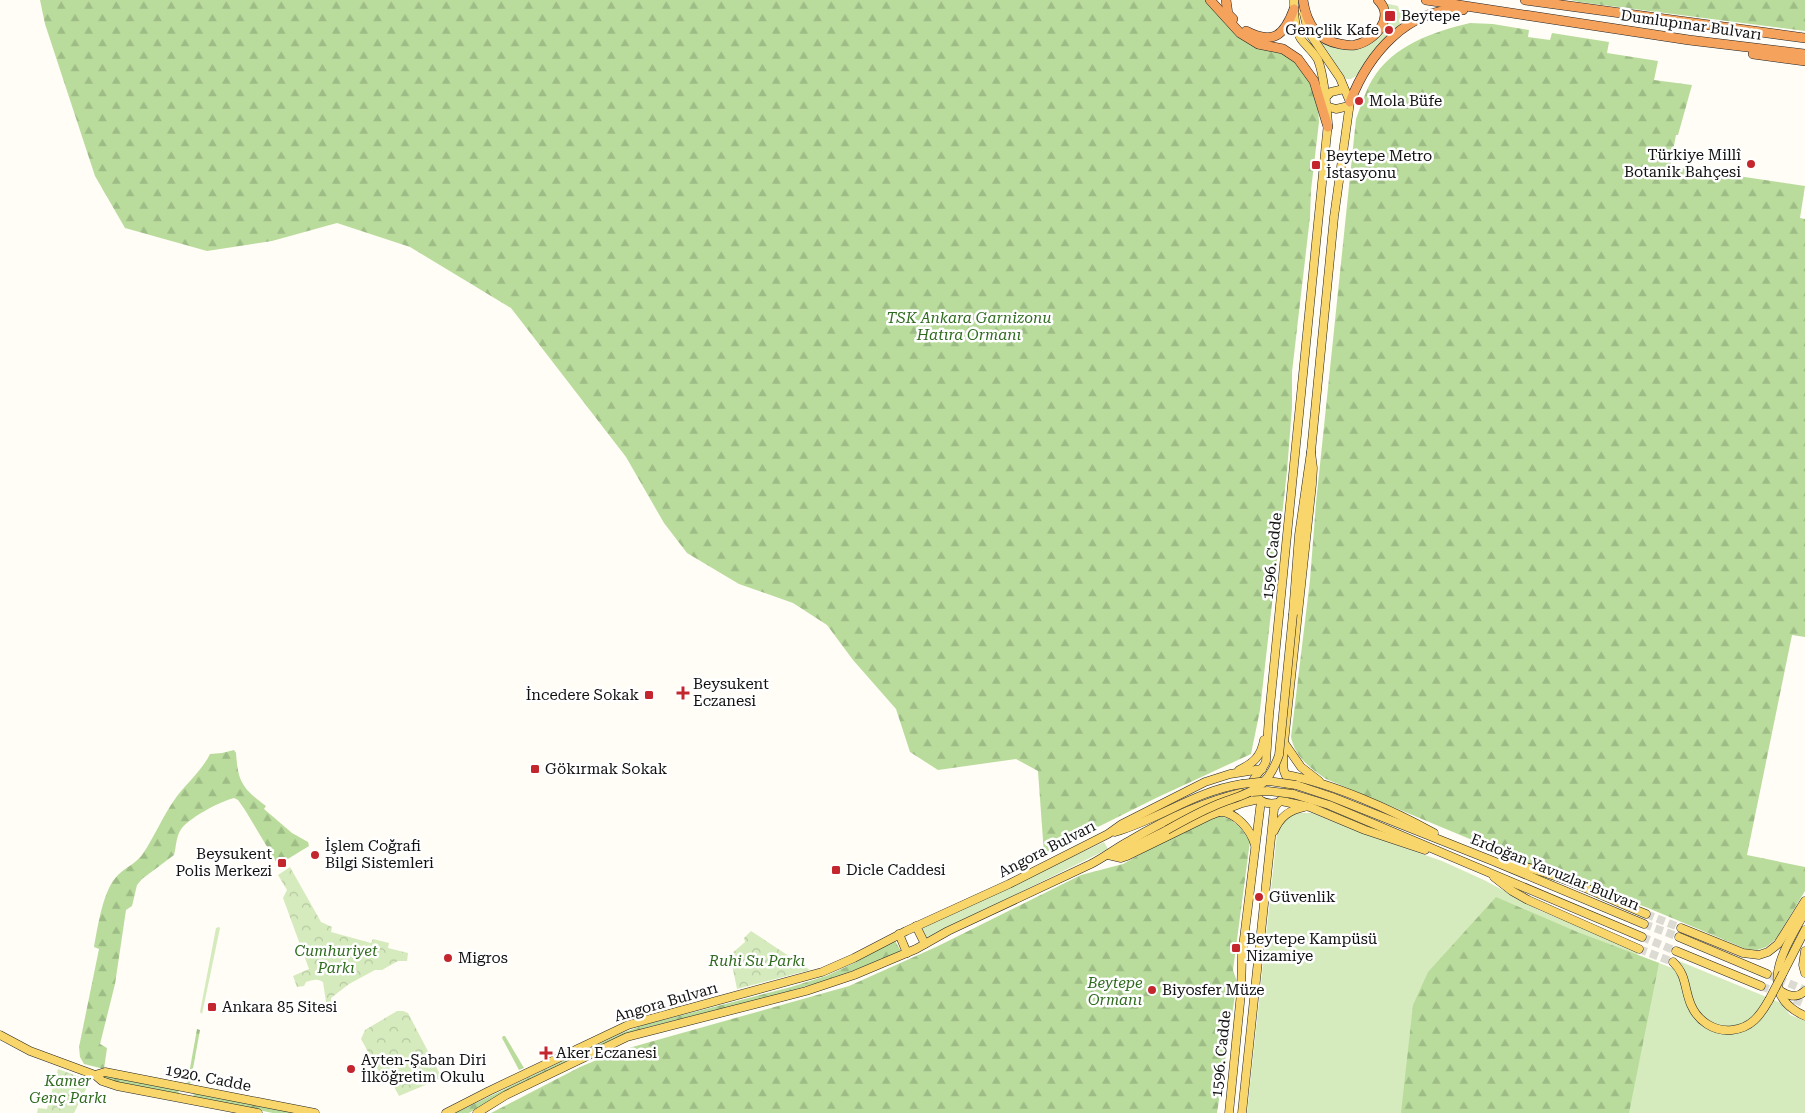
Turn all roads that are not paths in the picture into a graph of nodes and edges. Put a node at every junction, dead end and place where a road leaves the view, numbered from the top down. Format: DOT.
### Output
graph roads {
  1 [pos="1210,0"];
  2 [pos="1226,0"];
  3 [pos="1303,0"];
  4 [pos="1378,0"];
  5 [pos="1426,0"];
  6 [pos="1525,0"];
  7 [pos="1294,4"];
  8 [pos="1487,8"];
  9 [pos="1805,38"];
  10 [pos="1690,40"];
  11 [pos="1805,54"];
  12 [pos="1805,61"];
  13 [pos="1344,89"];
  14 [pos="1326,97"];
  15 [pos="1349,104"];
  16 [pos="1326,106"];
  17 [pos="1328,127"];
  18 [pos="1310,452"];
  19 [pos="1271,698"];
  20 [pos="1290,700"];
  21 [pos="1269,716"];
  22 [pos="1284,742"];
  23 [pos="1266,769"];
  24 [pos="1233,773"];
  25 [pos="1285,774"];
  26 [pos="1296,785"];
  27 [pos="1329,787"];
  28 [pos="1243,793"];
  29 [pos="1260,800"];
  30 [pos="1279,802"];
  31 [pos="1242,803"];
  32 [pos="1310,807"];
  33 [pos="1218,812"];
  34 [pos="1108,834"];
  35 [pos="1270,840"];
  36 [pos="1455,846"];
  37 [pos="1255,847"];
  38 [pos="1108,855"];
  39 [pos="1455,858"];
  40 [pos="1493,861"];
  41 [pos="1489,872"];
  42 [pos="1266,894"];
  43 [pos="1249,897"];
  44 [pos="1805,901"];
  45 [pos="1264,904"];
  46 [pos="1805,912"];
  47 [pos="1646,914"];
  48 [pos="1644,924"];
  49 [pos="916,926"];
  50 [pos="1681,928"];
  51 [pos="1805,930"];
  52 [pos="899,934"];
  53 [pos="1642,937"];
  54 [pos="1679,938"];
  55 [pos="924,944"];
  56 [pos="1639,949"];
  57 [pos="1676,951"];
  58 [pos="1805,951"];
  59 [pos="907,953"];
  60 [pos="1673,962"];
  61 [pos="1780,972"];
  62 [pos="1805,973"];
  63 [pos="1767,974"];
  64 [pos="1762,986"];
  65 [pos="1779,990"];
  66 [pos="1805,991"];
  67 [pos="1805,1016"];
  68 [pos="0,1035"];
  69 [pos="95,1075"];
  70 [pos="182,1087"];
  71 [pos="192,1089"];
  72 [pos="181,1098"];
  73 [pos="190,1100"];
  74 [pos="258,1113"];
  75 [pos="315,1113"];
  76 [pos="446,1113"];
  77 [pos="477,1113"];
  78 [pos="1228,1113"];
  79 [pos="1242,1113"];
  1 -- 17 [label="highway"];
  2 -- 7 [label="highway"];
  3 -- 4 [label="highway"];
  3 -- 13 [label="main road"];
  5 -- 8 [label="highway, Dumlupınar Bulvarı"];
  6 -- 9 [label="highway, Dumlupınar Bulvarı"];
  7 -- 14 [label="main road, 1596. Cadde"];
  8 -- 10 [label="highway, Dumlupınar Bulvarı"];
  8 -- 15 [label="highway"];
  10 -- 11 [label="highway, Dumlupınar Bulvarı"];
  10 -- 12 [label="highway"];
  13 -- 14 [label="main road"];
  13 -- 15 [label="main road"];
  14 -- 16 [label="main road, 1596. Cadde"];
  15 -- 16 [label="main road"];
  15 -- 18 [label="main road, 1596. Cadde"];
  16 -- 17 [label="main road, 1596. Cadde"];
  17 -- 19 [label="main road, 1596. Cadde"];
  18 -- 20 [label="main road, 1596. Cadde"];
  18 -- 23 [label="main road, 1596. Cadde, bridge"];
  19 -- 20 [label="main road"];
  19 -- 21 [label="main road, 1596. Cadde"];
  20 -- 22 [label="main road, 1596. Cadde"];
  21 -- 23 [label="main road, 1596. Cadde"];
  21 -- 24 [label="main road"];
  22 -- 25 [label="main road, 1596. Cadde"];
  22 -- 27 [label="main road"];
  23 -- 24 [label="main road, Angora Bulvarı"];
  23 -- 25 [label="main road, Erdoğan Yavuzlar Bulvarı"];
  23 -- 29 [label="main road, 1596. Cadde"];
  23 -- 38 [label="main road, Angora Bulvarı, bridge"];
  24 -- 31 [label="main road"];
  24 -- 34 [label="main road, Angora Bulvarı"];
  25 -- 27 [label="main road, Erdoğan Yavuzlar Bulvarı"];
  25 -- 30 [label="main road, 1596. Cadde"];
  26 -- 34 [label="main road, Angora Bulvarı, bridge"];
  26 -- 36 [label="main road, Erdoğan Yavuzlar Bulvarı"];
  27 -- 36 [label="main road, Erdoğan Yavuzlar Bulvarı"];
  28 -- 38 [label="main road, Angora Bulvarı"];
  28 -- 39 [label="main road, Erdoğan Yavuzlar Bulvarı, bridge"];
  29 -- 30 [label="main road, Erdoğan Yavuzlar Bulvarı"];
  29 -- 31 [label="main road, Angora Bulvarı"];
  29 -- 37 [label="main road, 1596. Cadde"];
  30 -- 32 [label="main road, Erdoğan Yavuzlar Bulvarı"];
  30 -- 35 [label="main road, 1596. Cadde"];
  31 -- 33 [label="main road, Angora Bulvarı"];
  32 -- 35 [label="main road"];
  32 -- 39 [label="main road, Erdoğan Yavuzlar Bulvarı"];
  33 -- 37 [label="main road"];
  33 -- 38 [label="main road, Angora Bulvarı"];
  34 -- 49 [label="main road, Angora Bulvarı"];
  35 -- 42 [label="main road, 1596. Cadde"];
  36 -- 40 [label="main road, Erdoğan Yavuzlar Bulvarı"];
  37 -- 43 [label="main road, 1596. Cadde"];
  38 -- 55 [label="main road, Angora Bulvarı"];
  39 -- 41 [label="main road, Erdoğan Yavuzlar Bulvarı"];
  40 -- 47 [label="main road"];
  40 -- 48 [label="main road, Erdoğan Yavuzlar Bulvarı"];
  41 -- 53 [label="main road, Erdoğan Yavuzlar Bulvarı"];
  41 -- 56 [label="main road"];
  42 -- 43 [label="main road"];
  42 -- 45 [label="main road, 1596. Cadde"];
  43 -- 45 [label="main road"];
  43 -- 78 [label="main road, 1596. Cadde"];
  44 -- 50 [label="main road"];
  45 -- 79 [label="main road, 1596. Cadde"];
  46 -- 61 [label="main road"];
  49 -- 52 [label="main road, Angora Bulvarı"];
  49 -- 55 [label="main road"];
  51 -- 61 [label="main road"];
  52 -- 59 [label="main road"];
  52 -- 76 [label="main road, Angora Bulvarı"];
  54 -- 63 [label="main road"];
  55 -- 59 [label="main road, Angora Bulvarı"];
  57 -- 64 [label="main road"];
  58 -- 62 [label="main road"];
  59 -- 77 [label="main road, Angora Bulvarı"];
  60 -- 61 [label="main road, bridge"];
  61 -- 65 [label="main road"];
  65 -- 66 [label="main road"];
  65 -- 67 [label="main road"];
  68 -- 69 [label="main road, 1920. Cadde"];
  69 -- 70 [label="main road, 1920. Cadde"];
  69 -- 72 [label="main road, 1920. Cadde"];
  70 -- 71 [label="main road, 1920. Cadde"];
  70 -- 72 [label="main road"];
  71 -- 73 [label="main road"];
  71 -- 75 [label="main road, 1920. Cadde"];
  72 -- 73 [label="main road, 1920. Cadde"];
  73 -- 74 [label="main road, 1920. Cadde"];
}
